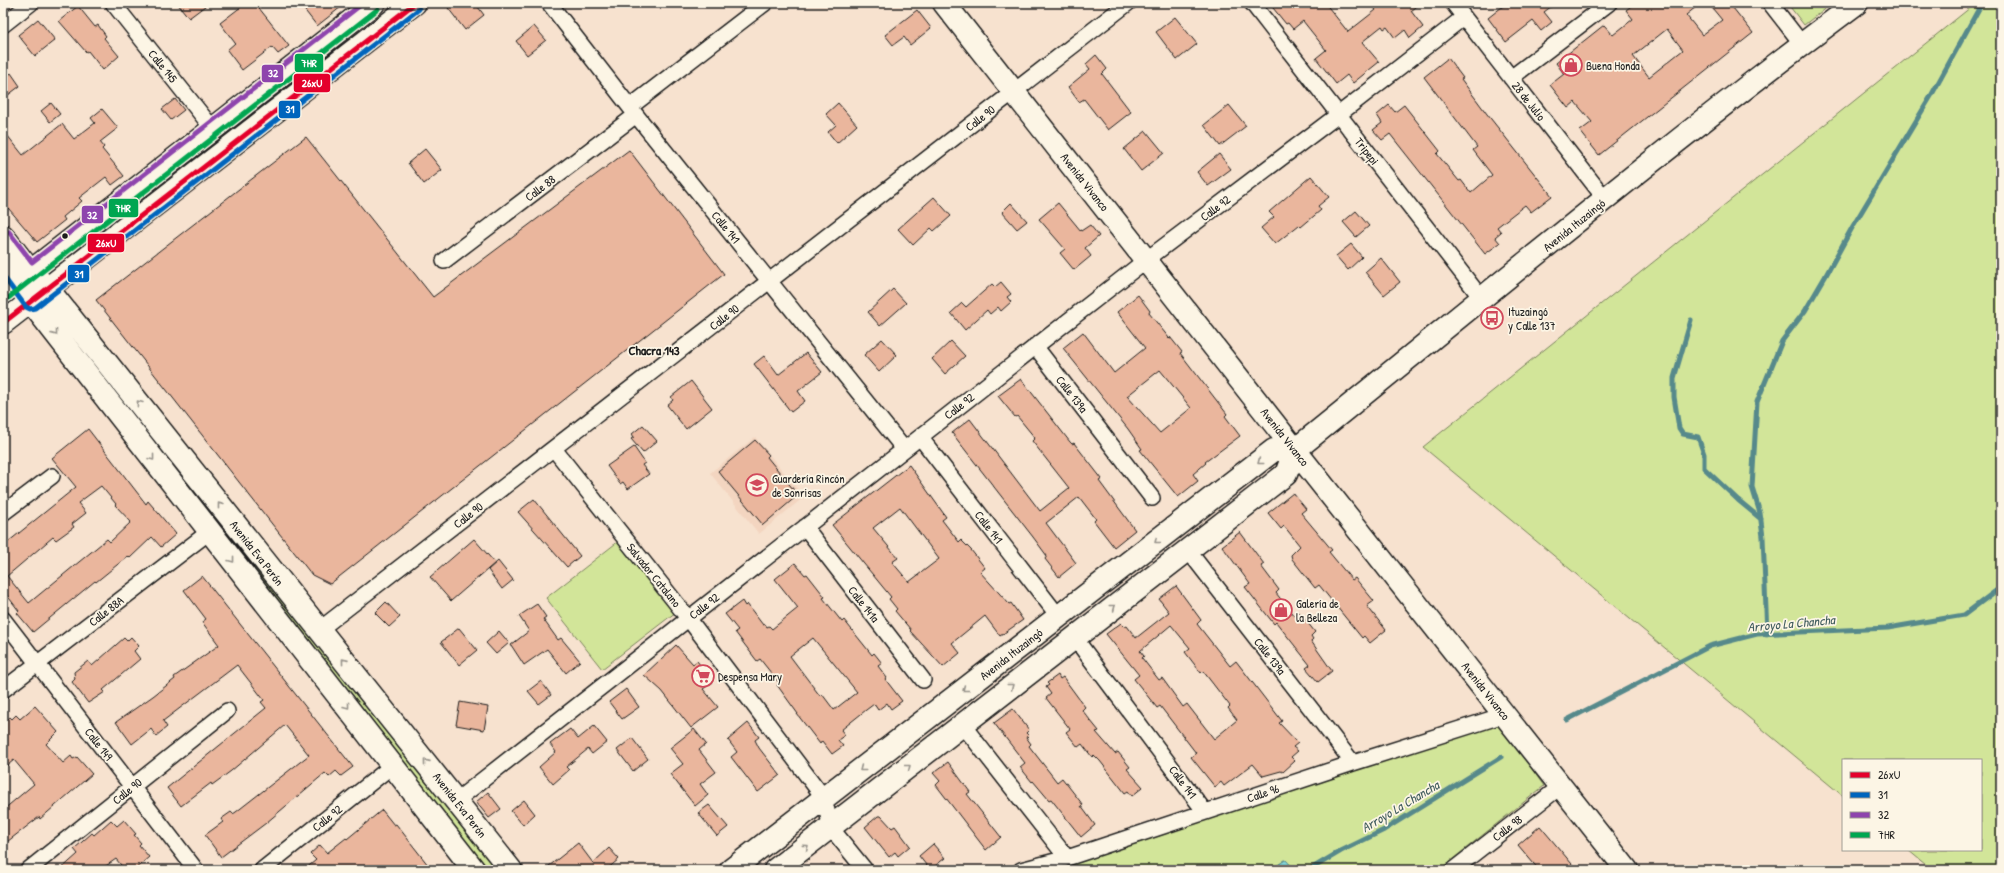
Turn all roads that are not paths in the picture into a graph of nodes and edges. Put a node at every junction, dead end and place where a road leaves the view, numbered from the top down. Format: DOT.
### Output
graph roads {
  1 [pos="31,3"];
  2 [pos="113,3"];
  3 [pos="374,3"];
  4 [pos="415,3"];
  5 [pos="549,3"];
  6 [pos="765,3"];
  7 [pos="944,3"];
  8 [pos="1128,3"];
  9 [pos="1252,3"];
  10 [pos="1453,3"];
  11 [pos="1608,3"];
  12 [pos="1770,3"];
  13 [pos="1857,3"];
  14 [pos="1464,17"];
  15 [pos="3,25"];
  16 [pos="1802,44"];
  17 [pos="1511,78"];
  18 [pos="1014,92"];
  19 [pos="633,111"];
  20 [pos="1338,115"];
  21 [pos="213,129"];
  22 [pos="1606,200"];
  23 [pos="3,236"];
  24 [pos="1146,260"];
  25 [pos="444,261"];
  26 [pos="3,264"];
  27 [pos="769,281"];
  28 [pos="17,282"];
  29 [pos="48,289"];
  30 [pos="1482,299"];
  31 [pos="31,302"];
  32 [pos="3,324"];
  33 [pos="1035,346"];
  34 [pos="920,437"];
  35 [pos="554,449"];
  36 [pos="904,449"];
  37 [pos="1295,450"];
  38 [pos="52,476"];
  39 [pos="1152,498"];
  40 [pos="3,513"];
  41 [pos="805,527"];
  42 [pos="209,532"];
  43 [pos="1188,549"];
  44 [pos="1059,617"];
  45 [pos="688,618"];
  46 [pos="3,619"];
  47 [pos="319,630"];
  48 [pos="1074,637"];
  49 [pos="38,664"];
  50 [pos="923,680"];
  51 [pos="3,690"];
  52 [pos="227,711"];
  53 [pos="1504,715"];
  54 [pos="962,724"];
  55 [pos="1353,763"];
  56 [pos="393,765"];
  57 [pos="1561,786"];
  58 [pos="132,787"];
  59 [pos="824,798"];
  60 [pos="456,800"];
  61 [pos="1205,812"];
  62 [pos="831,828"];
  63 [pos="1066,858"];
  64 [pos="28,870"];
  65 [pos="196,870"];
  66 [pos="262,870"];
  67 [pos="474,870"];
  68 [pos="511,870"];
  69 [pos="731,870"];
  70 [pos="775,870"];
  71 [pos="865,870"];
  72 [pos="1020,870"];
  73 [pos="1453,870"];
  74 [pos="1627,870"];
  1 -- 15 [label="street"];
  2 -- 21 [label="street, Calle 145"];
  3 -- 21 [label="main road"];
  4 -- 29 [label="main road"];
  5 -- 19 [label="street, Calle 141"];
  6 -- 19 [label="street, Calle 88"];
  7 -- 18 [label="main road, Avenida Vivanco"];
  8 -- 18 [label="street, Calle 90"];
  9 -- 20 [label="street, Tripepi"];
  10 -- 14 [label="street, 28 de Julio"];
  11 -- 17 [label="street"];
  12 -- 16 [label="street"];
  13 -- 16 [label="main road, Avenida Ituzaingó"];
  14 -- 17 [label="street, 28 de Julio"];
  14 -- 20 [label="street, Calle 92"];
  16 -- 22 [label="main road, Avenida Ituzaingó"];
  17 -- 22 [label="street, 28 de Julio"];
  18 -- 24 [label="main road, Avenida Vivanco"];
  18 -- 27 [label="street, Calle 90"];
  19 -- 25 [label="street, Calle 88"];
  19 -- 27 [label="street, Calle 141"];
  20 -- 24 [label="street, Calle 92"];
  20 -- 30 [label="street, Tripepi"];
  21 -- 28 [label="main road"];
  22 -- 30 [label="main road, Avenida Ituzaingó"];
  23 -- 28 [label="main road, Avenida Eva Perón"];
  24 -- 33 [label="street, Calle 92"];
  24 -- 37 [label="main road, Avenida Vivanco"];
  26 -- 28 [label="main road, Avenida Eva Perón"];
  27 -- 35 [label="street, Calle 90"];
  27 -- 36 [label="street, Calle 141"];
  28 -- 29 [label="main road, Avenida Eva Perón"];
  28 -- 31 [label="main road, Avenida Eva Perón"];
  29 -- 31 [label="main road"];
  47 -- 29 [label="main road, Avenida Eva Perón, one-way"];
  30 -- 37 [label="main road, Avenida Ituzaingó"];
  31 -- 32 [label="main road"];
  31 -- 42 [label="main road, Avenida Eva Perón, one-way"];
  33 -- 34 [label="street, Calle 92"];
  33 -- 39 [label="street, Calle 139a"];
  34 -- 36 [label="street, Calle 92"];
  34 -- 44 [label="street, Calle 141"];
  35 -- 45 [label="street, Salvador Catalano"];
  35 -- 47 [label="street, Calle 90"];
  36 -- 41 [label="street, Calle 92"];
  37 -- 43 [label="main road, Avenida Ituzaingó"];
  37 -- 44 [label="main road, Avenida Ituzaingó, one-way"];
  37 -- 53 [label="main road, Avenida Vivanco"];
  38 -- 40 [label="street"];
  41 -- 45 [label="street, Calle 92"];
  41 -- 50 [label="street, Calle 141a"];
  42 -- 49 [label="street, Calle 88A"];
  42 -- 56 [label="main road, Avenida Eva Perón, one-way"];
  48 -- 43 [label="main road, Avenida Ituzaingó, one-way"];
  43 -- 55 [label="street, Calle 139a"];
  44 -- 59 [label="main road, Avenida Ituzaingó, one-way"];
  45 -- 59 [label="street, Salvador Catalano"];
  45 -- 60 [label="street, Calle 92"];
  46 -- 49 [label="street, Calle 149"];
  60 -- 47 [label="main road, Avenida Eva Perón, one-way"];
  54 -- 48 [label="main road, Avenida Ituzaingó, one-way"];
  48 -- 61 [label="street, Calle 141"];
  49 -- 51 [label="street, Calle 88A"];
  49 -- 58 [label="street, Calle 149"];
  52 -- 58 [label="street, Calle 90"];
  53 -- 55 [label="street, Calle 96"];
  53 -- 57 [label="main road, Avenida Vivanco"];
  62 -- 54 [label="main road, Avenida Ituzaingó, one-way"];
  54 -- 63 [label="street"];
  55 -- 61 [label="street, Calle 96"];
  56 -- 66 [label="street, Calle 92"];
  56 -- 67 [label="main road, Avenida Eva Perón"];
  57 -- 73 [label="street, Calle 98"];
  57 -- 74 [label="main road, Avenida Vivanco"];
  58 -- 64 [label="street, Calle 90"];
  58 -- 65 [label="street, Calle 149"];
  59 -- 62 [label="street"];
  59 -- 69 [label="main road, Avenida Ituzaingó"];
  60 -- 68 [label="main road, Avenida Eva Perón"];
  61 -- 63 [label="street, Calle 96"];
  70 -- 62 [label="main road, Avenida Ituzaingó, one-way"];
  62 -- 71 [label="street"];
  63 -- 72 [label="street, Calle 96"];
}
